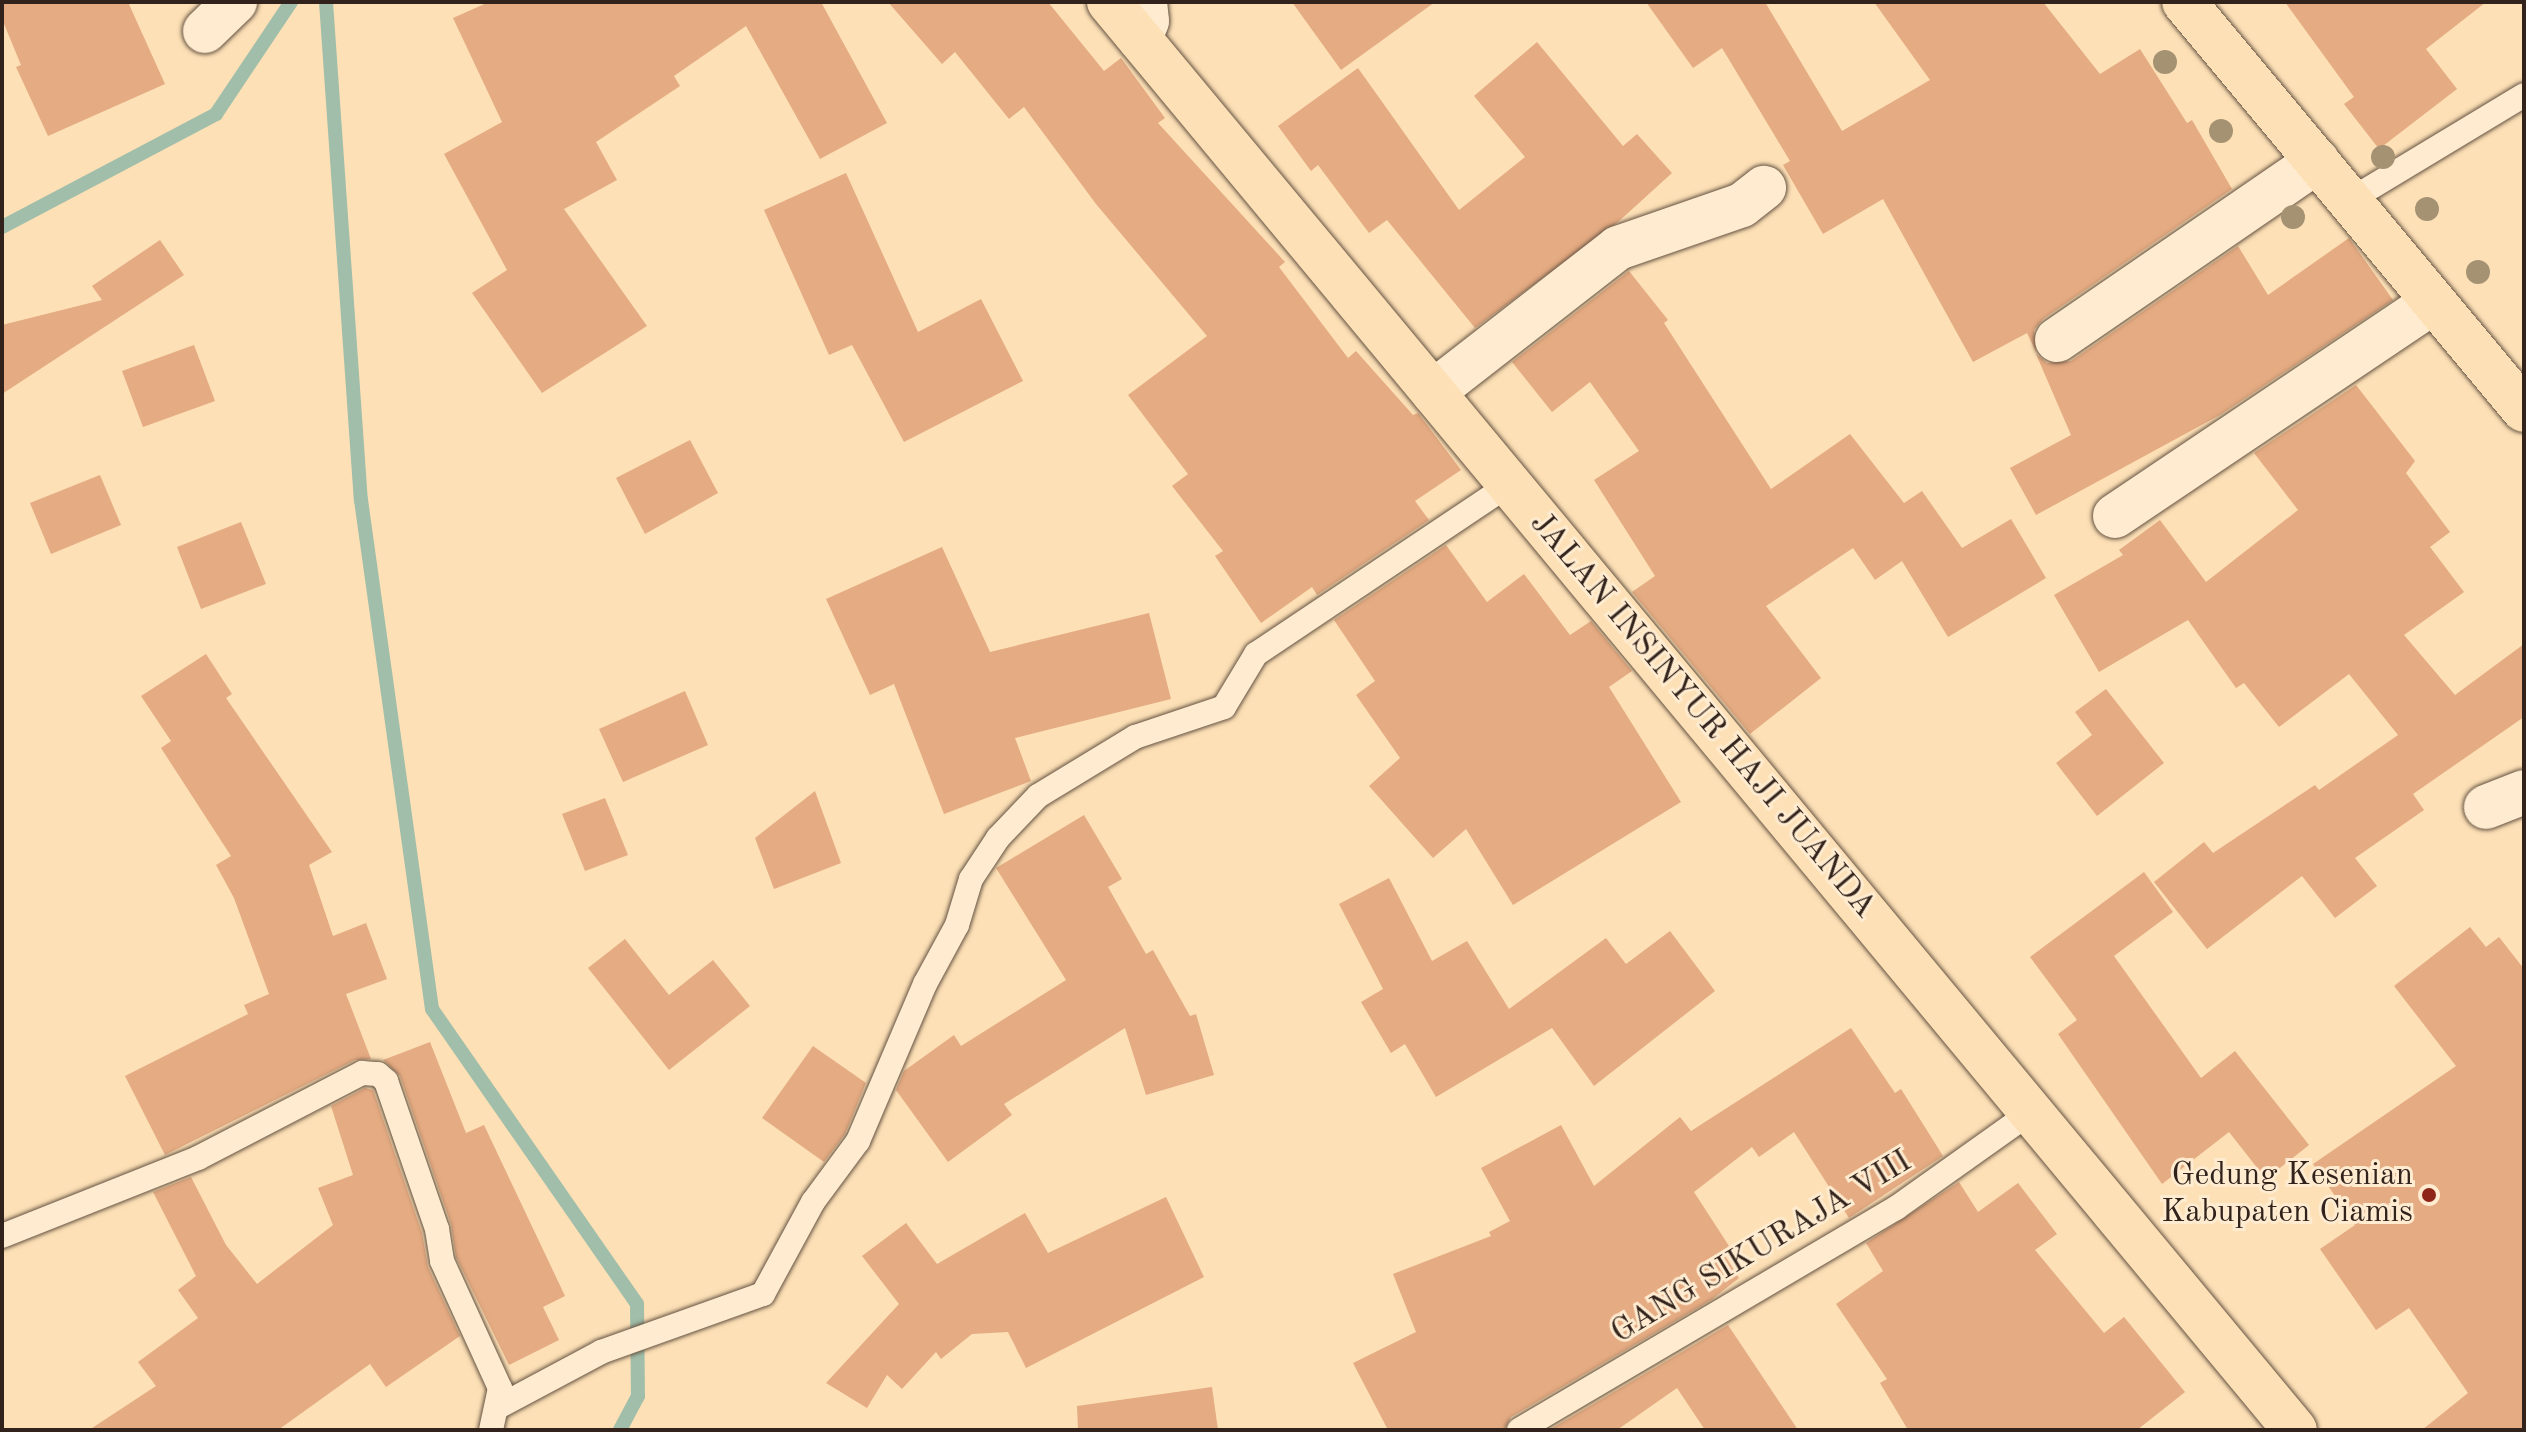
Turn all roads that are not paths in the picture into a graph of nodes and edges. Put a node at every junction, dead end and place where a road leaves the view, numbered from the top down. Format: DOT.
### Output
graph roads {
  1 [pos="1109,2"];
  2 [pos="2184,2"];
  3 [pos="1142,21"];
  4 [pos="2524,95"];
  5 [pos="2317,161"];
  6 [pos="1764,188"];
  7 [pos="2350,200"];
  8 [pos="2434,302"];
  9 [pos="2057,340"];
  10 [pos="1433,392"];
  11 [pos="2524,410"];
  12 [pos="1510,484"];
  13 [pos="2115,516"];
  14 [pos="2031,1112"];
  15 [pos="2,1236"];
  16 [pos="500,1406"];
  17 [pos="491,1430"];
  18 [pos="1519,1430"];
  19 [pos="2295,1430"];
  1 -- 3 [label="highway, JALAN INSINYUR HAJI JUANDA"];
  2 -- 5 [label="highway"];
  3 -- 10 [label="highway, JALAN INSINYUR HAJI JUANDA"];
  4 -- 7 [label="lane"];
  5 -- 7 [label="highway"];
  5 -- 9 [label="street"];
  6 -- 10 [label="street"];
  7 -- 8 [label="highway"];
  8 -- 11 [label="highway"];
  8 -- 13 [label="street"];
  10 -- 12 [label="highway, JALAN INSINYUR HAJI JUANDA"];
  12 -- 14 [label="highway, JALAN INSINYUR HAJI JUANDA"];
  12 -- 16 [label="lane"];
  14 -- 18 [label="lane, GANG SIKURAJA VIII"];
  14 -- 19 [label="highway, JALAN INSINYUR HAJI JUANDA"];
  15 -- 16 [label="lane"];
  16 -- 17 [label="lane"];
}
